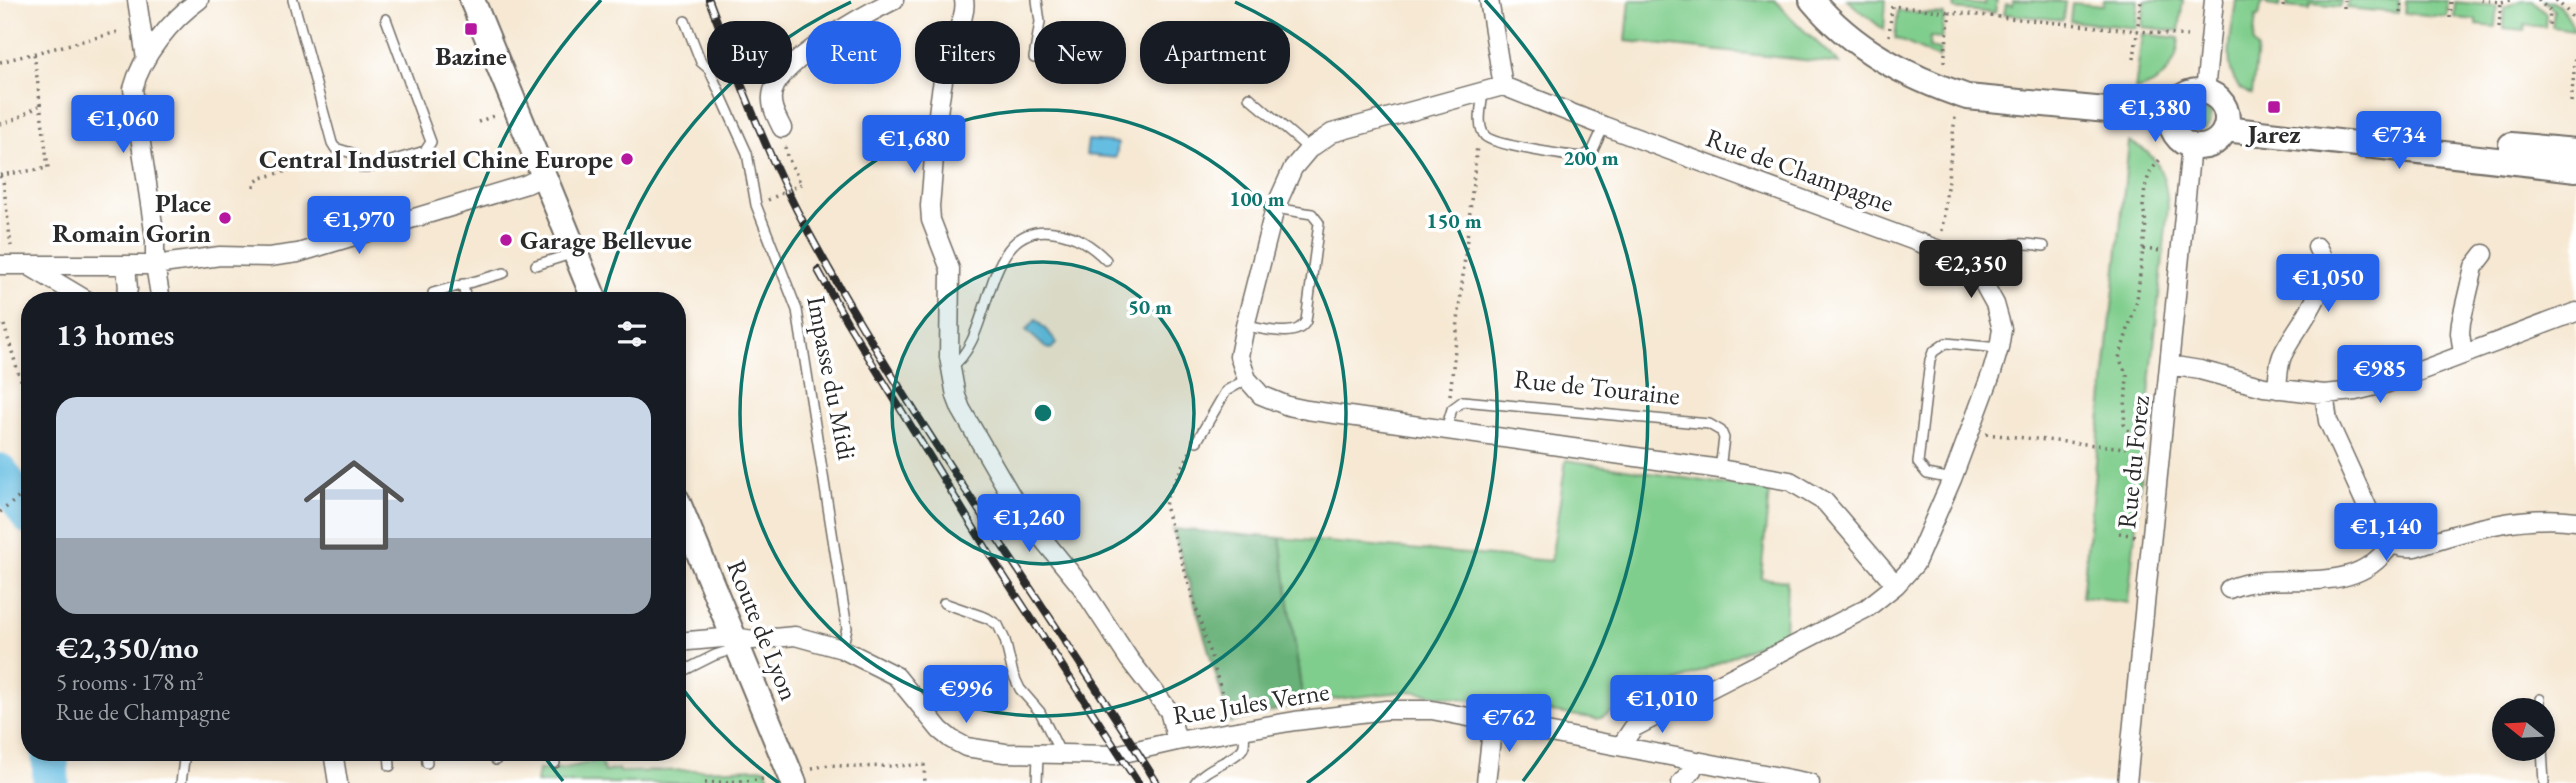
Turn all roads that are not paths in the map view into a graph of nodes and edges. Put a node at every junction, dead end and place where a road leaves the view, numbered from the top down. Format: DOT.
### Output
graph roads {
  1 [pos="137,0"];
  2 [pos="200,0"];
  3 [pos="293,0"];
  4 [pos="472,0"];
  5 [pos="894,0"];
  6 [pos="964,0"];
  7 [pos="1037,0"];
  8 [pos="1489,0"];
  9 [pos="1812,0"];
  10 [pos="2214,0"];
  11 [pos="386,19"];
  12 [pos="685,21"];
  13 [pos="1040,21"];
  14 [pos="146,58"];
  15 [pos="1503,86"];
  16 [pos="1483,92"];
  17 [pos="2205,92"];
  18 [pos="1249,97"];
  19 [pos="2171,116"];
  20 [pos="2226,120"];
  21 [pos="1604,126"];
  22 [pos="782,128"];
  23 [pos="2338,135"];
  24 [pos="2191,146"];
  25 [pos="1309,149"];
  26 [pos="2576,151"];
  27 [pos="2576,169"];
  28 [pos="544,176"];
  29 [pos="1275,208"];
  30 [pos="2044,246"];
  31 [pos="2317,247"];
  32 [pos="576,252"];
  33 [pos="2484,254"];
  34 [pos="1106,260"];
  35 [pos="126,265"];
  36 [pos="155,265"];
  37 [pos="536,265"];
  38 [pos="14,266"];
  39 [pos="505,273"];
  40 [pos="1979,275"];
  41 [pos="463,284"];
  42 [pos="69,292"];
  43 [pos="127,292"];
  44 [pos="160,292"];
  45 [pos="436,292"];
  46 [pos="464,292"];
  47 [pos="592,292"];
  48 [pos="2576,312"];
  49 [pos="1244,326"];
  50 [pos="1999,348"];
  51 [pos="2463,354"];
  52 [pos="2169,365"];
  53 [pos="951,367"];
  54 [pos="1247,379"];
  55 [pos="2277,389"];
  56 [pos="2324,394"];
  57 [pos="1446,429"];
  58 [pos="1197,441"];
  59 [pos="1720,469"];
  60 [pos="1952,479"];
  61 [pos="2576,521"];
  62 [pos="686,522"];
  63 [pos="2390,544"];
  64 [pos="1896,584"];
  65 [pos="2230,589"];
  66 [pos="944,603"];
  67 [pos="686,642"];
  68 [pos="736,642"];
  69 [pos="842,649"];
  70 [pos="686,670"];
  71 [pos="1493,721"];
  72 [pos="1238,731"];
  73 [pos="1177,741"];
  74 [pos="1621,746"];
  75 [pos="1038,755"];
  76 [pos="1062,755"];
  77 [pos="184,761"];
  78 [pos="334,761"];
  79 [pos="390,761"];
  80 [pos="2543,761"];
  81 [pos="1695,762"];
  82 [pos="390,766"];
  83 [pos="798,774"];
  84 [pos="181,783"];
  85 [pos="338,783"];
  86 [pos="1037,783"];
  87 [pos="1195,783"];
  88 [pos="1486,783"];
  89 [pos="1681,783"];
  90 [pos="1810,783"];
  91 [pos="2127,783"];
  92 [pos="2544,783"];
  1 -- 14 [label="street"];
  2 -- 14 [label="street"];
  3 -- 11 [label="lane"];
  4 -- 28 [label="street"];
  5 -- 22 [label="street"];
  6 -- 53 [label="street"];
  7 -- 13 [label="lane"];
  8 -- 15 [label="street"];
  9 -- 19 [label="street"];
  10 -- 17 [label="street"];
  12 -- 69 [label="lane, Impasse du Midi"];
  14 -- 36 [label="street"];
  15 -- 16 [label="street"];
  15 -- 21 [label="street, Rue de Champagne"];
  16 -- 21 [label="lane"];
  16 -- 25 [label="street"];
  17 -- 19 [label="street"];
  17 -- 20 [label="street"];
  18 -- 25 [label="lane"];
  19 -- 24 [label="street"];
  20 -- 23 [label="street"];
  20 -- 24 [label="street"];
  21 -- 40 [label="street, Rue de Champagne"];
  23 -- 26 [label="street"];
  23 -- 27 [label="street"];
  24 -- 52 [label="street, Rue du Forez"];
  25 -- 29 [label="street"];
  28 -- 32 [label="street"];
  28 -- 36 [label="street"];
  29 -- 49 [label="street"];
  29 -- 49 [label="lane"];
  30 -- 40 [label="lane"];
  31 -- 55 [label="street"];
  32 -- 37 [label="lane"];
  32 -- 47 [label="street"];
  33 -- 51 [label="street"];
  34 -- 53 [label="lane"];
  35 -- 36 [label="street"];
  35 -- 38 [label="street"];
  35 -- 43 [label="street"];
  36 -- 44 [label="street"];
  38 -- 42 [label="street"];
  39 -- 41 [label="lane"];
  40 -- 50 [label="street, Rue de Champagne"];
  41 -- 45 [label="lane"];
  41 -- 46 [label="lane"];
  48 -- 51 [label="street"];
  49 -- 54 [label="street"];
  50 -- 60 [label="street, Rue de Champagne"];
  50 -- 60 [label="lane"];
  51 -- 56 [label="street"];
  52 -- 55 [label="street"];
  52 -- 91 [label="street, Rue du Forez"];
  53 -- 73 [label="street"];
  54 -- 57 [label="street"];
  54 -- 58 [label="lane"];
  55 -- 56 [label="street"];
  56 -- 63 [label="street"];
  57 -- 59 [label="street"];
  57 -- 59 [label="lane, Rue de Touraine"];
  59 -- 64 [label="street"];
  60 -- 64 [label="street, Rue de Champagne"];
  61 -- 63 [label="street"];
  62 -- 68 [label="street, Route de Lyon"];
  63 -- 65 [label="street"];
  64 -- 74 [label="street, Rue de Champagne"];
  66 -- 76 [label="lane"];
  67 -- 68 [label="street, Rue Jules Verne"];
  68 -- 69 [label="street, Rue Jules Verne"];
  68 -- 70 [label="lane"];
  68 -- 83 [label="street, Route de Lyon"];
  69 -- 75 [label="street, Rue Jules Verne"];
  71 -- 72 [label="street, Rue Jules Verne"];
  71 -- 74 [label="street, Rue Jules Verne"];
  71 -- 88 [label="street"];
  72 -- 73 [label="street, Rue Jules Verne"];
  72 -- 87 [label="lane"];
  73 -- 76 [label="street, Rue Jules Verne"];
  74 -- 81 [label="street, Rue Jules Verne"];
  75 -- 76 [label="street, Rue Jules Verne"];
  75 -- 86 [label="lane"];
  77 -- 84 [label="lane"];
  78 -- 85 [label="street"];
  79 -- 82 [label="lane"];
  80 -- 92 [label="lane"];
  81 -- 89 [label="street"];
  81 -- 90 [label="street, Rue Jules Verne"];
}
